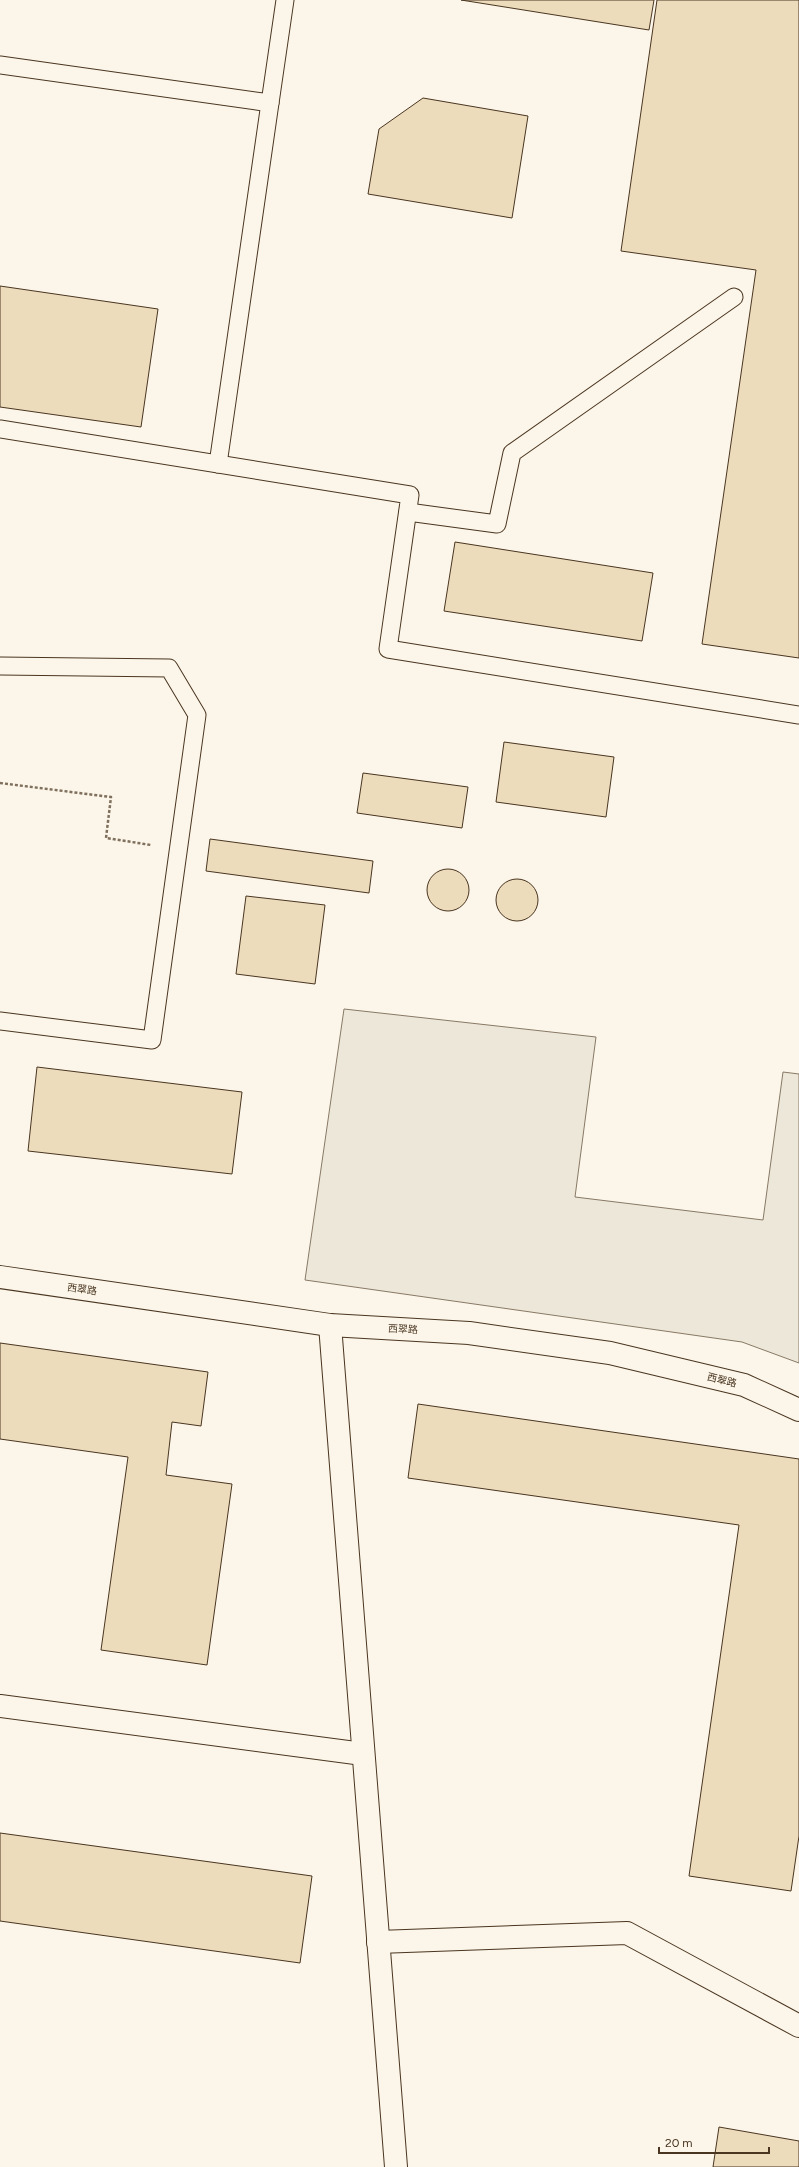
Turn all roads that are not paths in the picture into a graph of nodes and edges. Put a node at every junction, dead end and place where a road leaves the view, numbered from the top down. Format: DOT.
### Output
graph roads {
  1 [pos="286,0"];
  2 [pos="0,65"];
  3 [pos="270,103"];
  4 [pos="734,297"];
  5 [pos="0,429"];
  6 [pos="218,464"];
  7 [pos="408,512"];
  8 [pos="0,666"];
  9 [pos="799,715"];
  10 [pos="0,1021"];
  11 [pos="0,1277"];
  12 [pos="330,1325"];
  13 [pos="799,1410"];
  14 [pos="0,1706"];
  15 [pos="363,1754"];
  16 [pos="378,1942"];
  17 [pos="799,2026"];
  18 [pos="396,2167"];
  1 -- 3 [label="lane"];
  2 -- 3 [label="lane"];
  3 -- 6 [label="lane"];
  4 -- 7 [label="lane"];
  5 -- 6 [label="lane"];
  6 -- 7 [label="lane"];
  7 -- 9 [label="lane"];
  8 -- 10 [label="lane"];
  11 -- 12 [label="street, 西翠路"];
  12 -- 13 [label="street, 西翠路"];
  12 -- 15 [label="street"];
  14 -- 15 [label="street"];
  15 -- 16 [label="street"];
  16 -- 17 [label="street"];
  16 -- 18 [label="street"];
}
